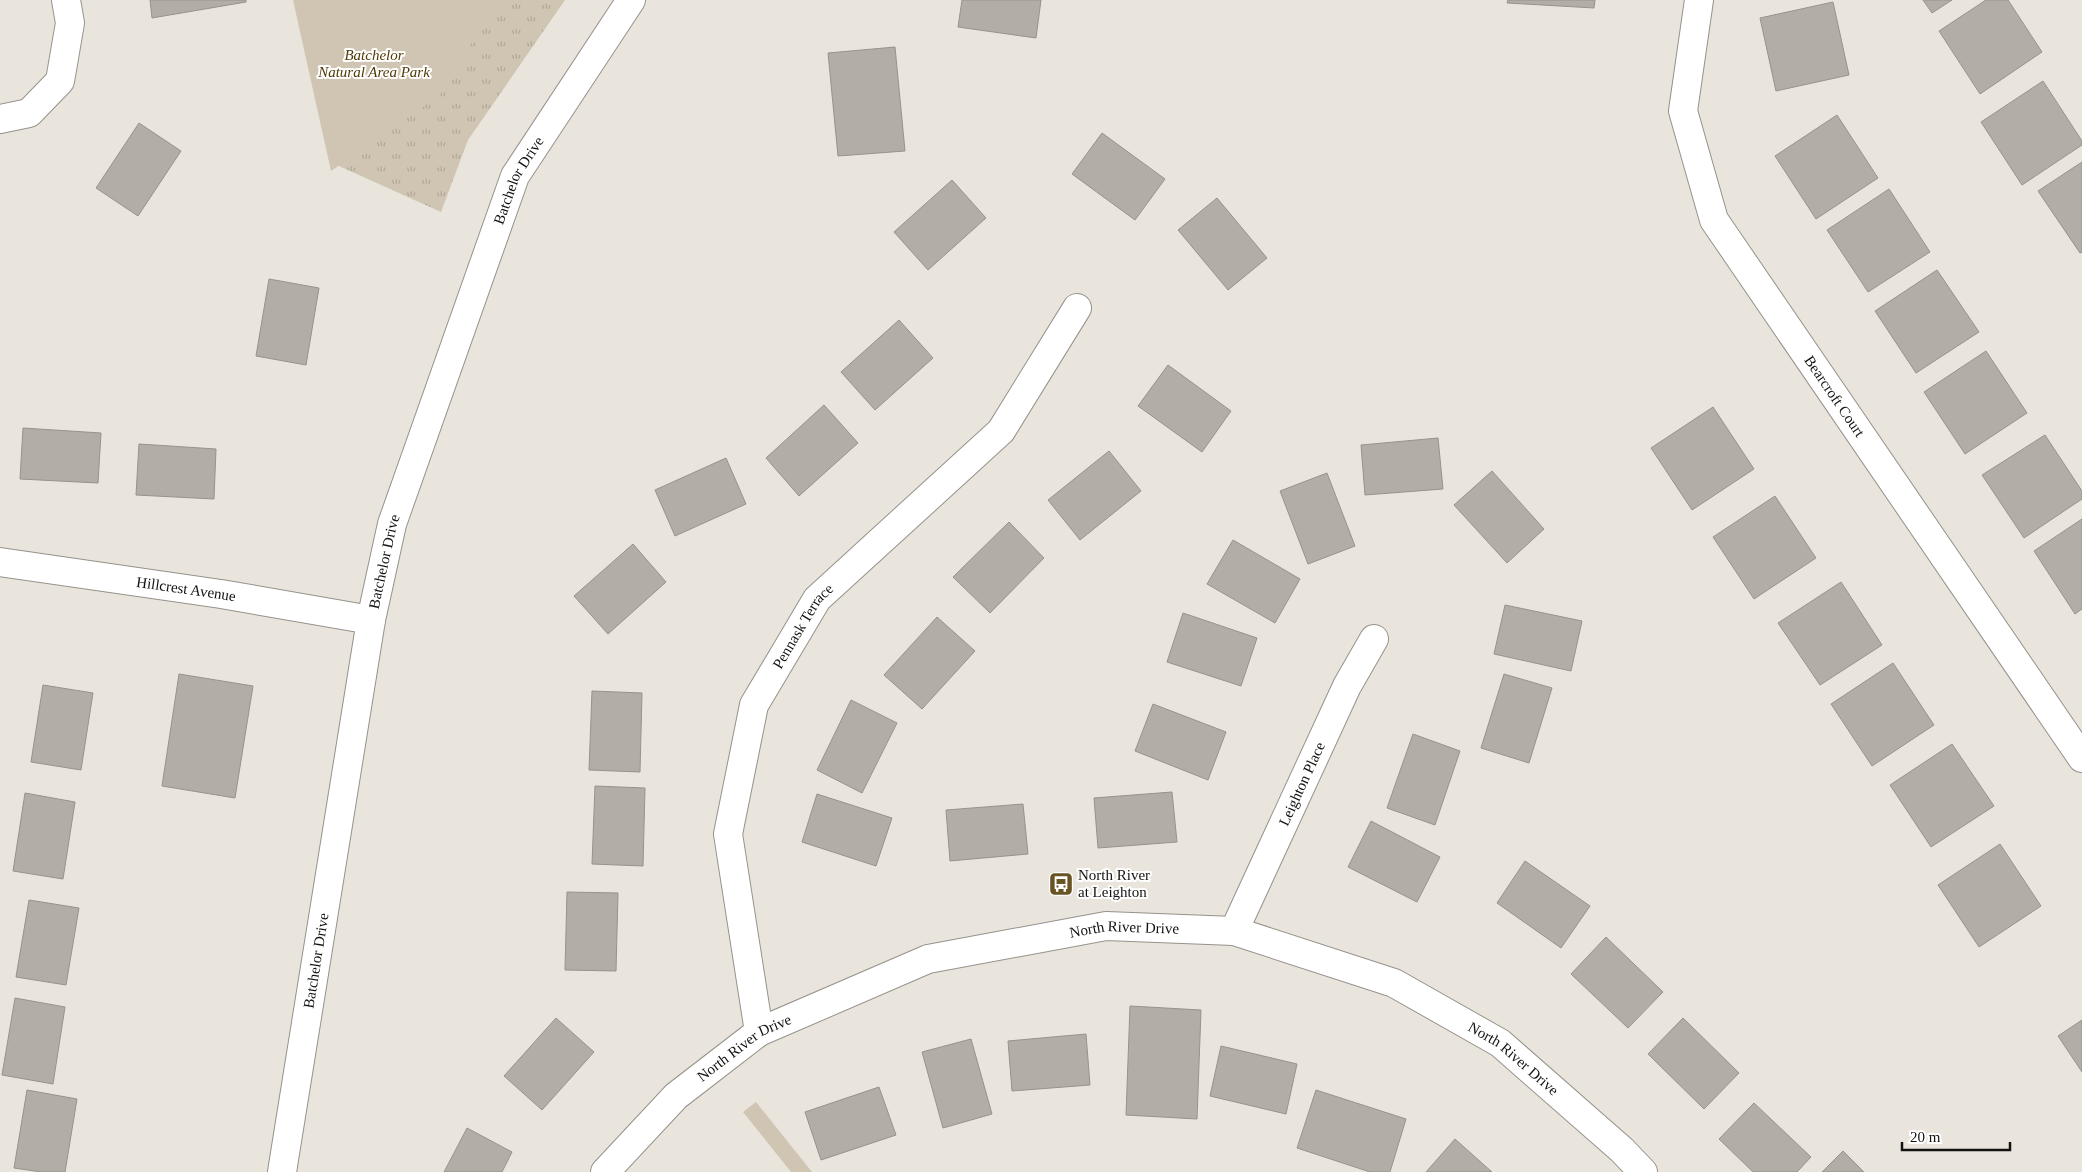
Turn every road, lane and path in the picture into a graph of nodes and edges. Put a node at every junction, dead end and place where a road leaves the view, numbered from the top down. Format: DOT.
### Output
graph roads {
  1 [pos="66,0"];
  2 [pos="631,0"];
  3 [pos="1699,0"];
  4 [pos="0,119"];
  5 [pos="1077,308"];
  6 [pos="0,562"];
  7 [pos="371,620"];
  8 [pos="1374,639"];
  9 [pos="2082,758"];
  10 [pos="1234,930"];
  11 [pos="759,1032"];
  12 [pos="282,1172"];
  13 [pos="605,1172"];
  14 [pos="1643,1172"];
  1 -- 4 [label="street"];
  2 -- 7 [label="street, Batchelor Drive"];
  3 -- 9 [label="street, Bearcroft Court"];
  5 -- 11 [label="street, Pennask Terrace"];
  6 -- 7 [label="street, Hillcrest Avenue"];
  7 -- 12 [label="street, Batchelor Drive"];
  8 -- 10 [label="street, Leighton Place"];
  10 -- 11 [label="street, North River Drive"];
  10 -- 14 [label="street, North River Drive"];
  11 -- 13 [label="street, North River Drive"];
}
